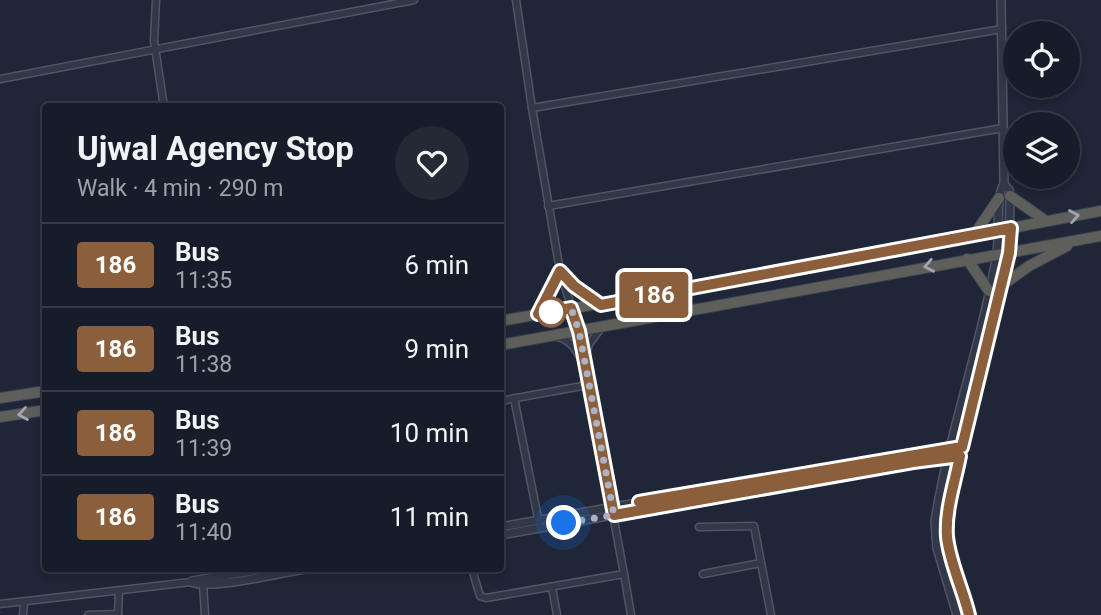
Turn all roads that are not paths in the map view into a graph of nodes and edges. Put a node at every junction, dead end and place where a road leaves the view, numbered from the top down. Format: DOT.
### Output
graph roads {
  1 [pos="156,0"];
  2 [pos="414,0"];
  3 [pos="516,0"];
  4 [pos="1001,0"];
  5 [pos="1002,30"];
  6 [pos="156,50"];
  7 [pos="0,79"];
  8 [pos="163,103"];
  9 [pos="532,108"];
  10 [pos="1003,128"];
  11 [pos="1008,189"];
  12 [pos="1004,197"];
  13 [pos="548,206"];
  14 [pos="1101,211"];
  15 [pos="1046,221"];
  16 [pos="1011,228"];
  17 [pos="1000,230"];
  18 [pos="974,235"];
  19 [pos="1101,236"];
  20 [pos="1080,240"];
  21 [pos="1009,253"];
  22 [pos="996,255"];
  23 [pos="967,259"];
  24 [pos="560,271"];
  25 [pos="1001,286"];
  26 [pos="989,291"];
  27 [pos="601,305"];
  28 [pos="571,308"];
  29 [pos="538,314"];
  30 [pos="504,320"];
  31 [pos="601,327"];
  32 [pos="579,331"];
  33 [pos="552,336"];
  34 [pos="504,344"];
  35 [pos="585,370"];
  36 [pos="588,385"];
  37 [pos="42,392"];
  38 [pos="0,398"];
  39 [pos="514,398"];
  40 [pos="504,400"];
  41 [pos="42,411"];
  42 [pos="0,418"];
  43 [pos="962,447"];
  44 [pos="951,448"];
  45 [pos="960,456"];
  46 [pos="949,457"];
  47 [pos="612,506"];
  48 [pos="614,515"];
  49 [pos="539,524"];
  50 [pos="504,527"];
  51 [pos="699,527"];
  52 [pos="504,534"];
  53 [pos="761,563"];
  54 [pos="200,572"];
  55 [pos="249,572"];
  56 [pos="280,572"];
  57 [pos="473,572"];
  58 [pos="624,574"];
  59 [pos="703,574"];
  60 [pos="199,582"];
  61 [pos="552,587"];
  62 [pos="119,591"];
  63 [pos="24,603"];
  64 [pos="0,604"];
  65 [pos="118,614"];
  66 [pos="23,615"];
  67 [pos="88,615"];
  68 [pos="205,615"];
  69 [pos="556,615"];
  70 [pos="631,615"];
  71 [pos="771,615"];
  72 [pos="957,615"];
  73 [pos="969,615"];
  1 -- 6 [label="street"];
  2 -- 6 [label="street"];
  3 -- 9 [label="street"];
  4 -- 5 [label="street"];
  5 -- 9 [label="street"];
  5 -- 10 [label="street"];
  6 -- 7 [label="street"];
  6 -- 8 [label="street"];
  9 -- 13 [label="street"];
  10 -- 13 [label="street"];
  11 -- 12 [label="street"];
  12 -- 15 [label="highway"];
  12 -- 16 [label="street"];
  12 -- 17 [label="street"];
  12 -- 18 [label="highway"];
  13 -- 24 [label="street"];
  15 -- 14 [label="highway, one-way"];
  15 -- 16 [label="highway"];
  16 -- 17 [label="highway"];
  16 -- 21 [label="street"];
  17 -- 18 [label="highway"];
  17 -- 22 [label="street"];
  18 -- 27 [label="highway"];
  19 -- 20 [label="highway"];
  20 -- 21 [label="highway"];
  20 -- 25 [label="highway"];
  21 -- 22 [label="highway"];
  21 -- 25 [label="street"];
  22 -- 23 [label="highway"];
  22 -- 26 [label="street"];
  23 -- 26 [label="highway"];
  23 -- 31 [label="highway, one-way"];
  24 -- 27 [label="street"];
  24 -- 28 [label="street"];
  24 -- 29 [label="street"];
  25 -- 43 [label="street"];
  26 -- 44 [label="street"];
  27 -- 28 [label="highway"];
  28 -- 29 [label="highway"];
  28 -- 32 [label="street"];
  29 -- 30 [label="highway"];
  31 -- 32 [label="highway"];
  31 -- 35 [label="street"];
  32 -- 33 [label="highway"];
  32 -- 35 [label="street"];
  33 -- 34 [label="highway"];
  33 -- 35 [label="street"];
  35 -- 36 [label="street"];
  36 -- 39 [label="street"];
  36 -- 47 [label="street"];
  37 -- 38 [label="highway"];
  39 -- 40 [label="street"];
  39 -- 49 [label="street"];
  41 -- 42 [label="highway, one-way"];
  43 -- 44 [label="street"];
  43 -- 45 [label="street"];
  44 -- 46 [label="street"];
  44 -- 47 [label="street"];
  45 -- 46 [label="street"];
  45 -- 73 [label="street"];
  46 -- 48 [label="street"];
  46 -- 72 [label="street"];
  47 -- 48 [label="street"];
  47 -- 49 [label="street"];
  48 -- 49 [label="street"];
  48 -- 58 [label="street"];
  49 -- 50 [label="street"];
  49 -- 52 [label="street"];
  51 -- 53 [label="street"];
  53 -- 59 [label="street"];
  53 -- 71 [label="street"];
  54 -- 60 [label="street"];
  55 -- 60 [label="street"];
  56 -- 60 [label="street"];
  57 -- 61 [label="street"];
  58 -- 61 [label="street"];
  58 -- 70 [label="street"];
  60 -- 62 [label="street"];
  60 -- 68 [label="street"];
  61 -- 69 [label="street"];
  62 -- 63 [label="street"];
  62 -- 65 [label="street"];
  63 -- 64 [label="street"];
  63 -- 66 [label="street"];
  65 -- 67 [label="street"];
}
